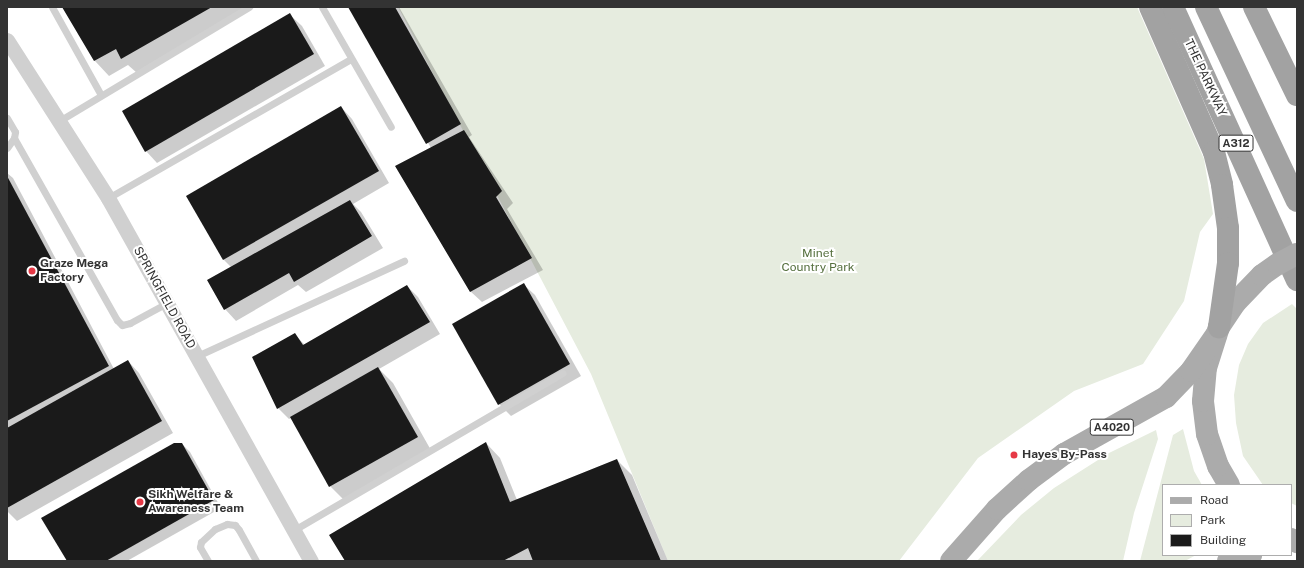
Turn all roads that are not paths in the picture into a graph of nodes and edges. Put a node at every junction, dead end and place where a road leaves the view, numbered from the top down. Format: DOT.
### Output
graph roads {
  1 [pos="52,7"];
  2 [pos="249,7"];
  3 [pos="322,7"];
  4 [pos="1150,7"];
  5 [pos="1172,7"];
  6 [pos="1206,7"];
  7 [pos="1254,7"];
  8 [pos="7,40"];
  9 [pos="351,58"];
  10 [pos="101,95"];
  11 [pos="1297,95"];
  12 [pos="7,118"];
  13 [pos="59,121"];
  14 [pos="391,127"];
  15 [pos="14,138"];
  16 [pos="7,148"];
  17 [pos="108,198"];
  18 [pos="1297,201"];
  19 [pos="1288,259"];
  20 [pos="404,261"];
  21 [pos="1297,280"];
  22 [pos="167,304"];
  23 [pos="1218,331"];
  24 [pos="197,356"];
  25 [pos="563,373"];
  26 [pos="1228,484"];
  27 [pos="294,530"];
  28 [pos="1247,556"];
  29 [pos="208,561"];
  30 [pos="256,561"];
  31 [pos="311,561"];
  32 [pos="951,561"];
  33 [pos="1228,561"];
  1 -- 10 [label="lane"];
  2 -- 10 [label="lane"];
  3 -- 9 [label="lane"];
  4 -- 23 [label="highway, A312"];
  5 -- 21 [label="highway, THE PARKWAY / A312"];
  6 -- 18 [label="highway, A312"];
  7 -- 11 [label="highway"];
  8 -- 13 [label="street, SPRINGFIELD ROAD"];
  9 -- 14 [label="lane"];
  9 -- 17 [label="lane"];
  10 -- 13 [label="lane"];
  12 -- 15 [label="lane"];
  13 -- 17 [label="street, SPRINGFIELD ROAD"];
  15 -- 16 [label="lane"];
  15 -- 22 [label="lane"];
  17 -- 22 [label="street, SPRINGFIELD ROAD"];
  19 -- 23 [label="main road"];
  20 -- 24 [label="lane"];
  22 -- 24 [label="street, SPRINGFIELD ROAD"];
  23 -- 26 [label="main road"];
  23 -- 32 [label="main road, A4020"];
  24 -- 27 [label="street, SPRINGFIELD ROAD"];
  25 -- 27 [label="lane"];
  27 -- 31 [label="street, SPRINGFIELD ROAD"];
  28 -- 33 [label="main road"];
  29 -- 30 [label="lane"];
}
